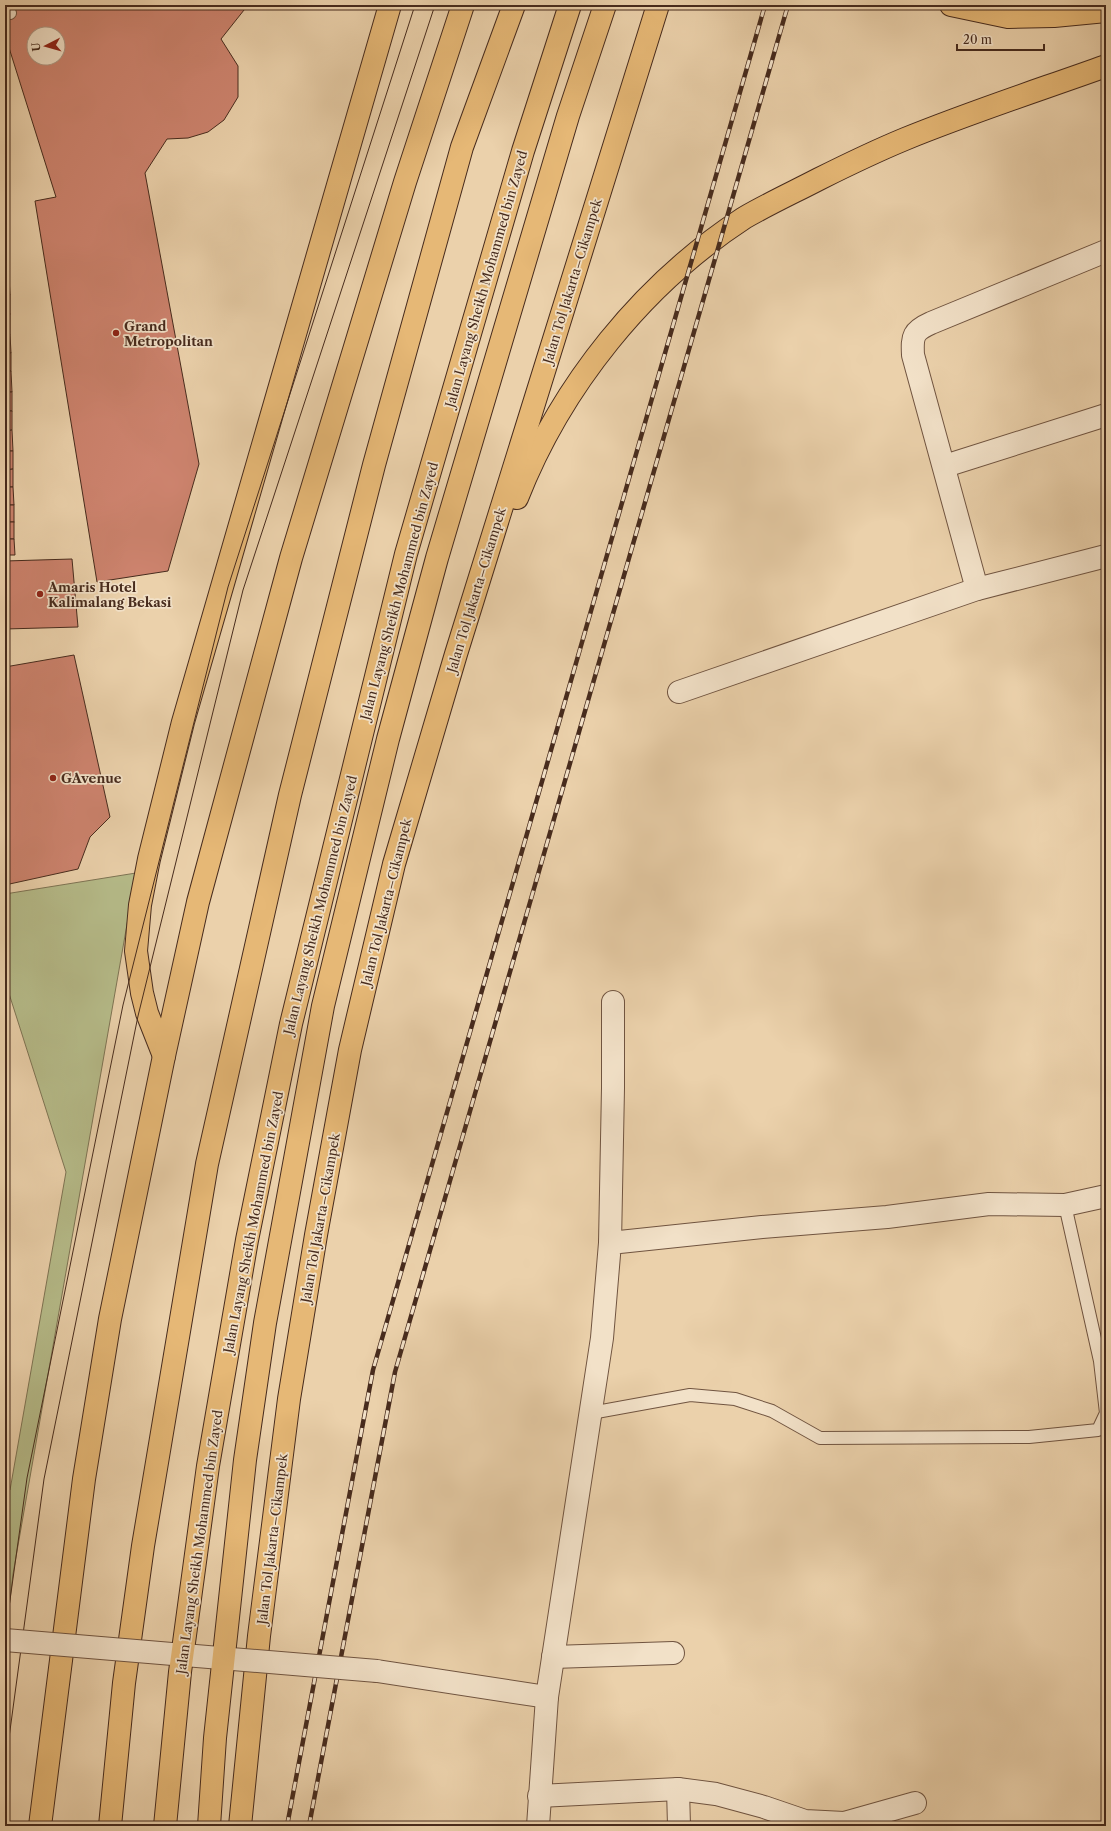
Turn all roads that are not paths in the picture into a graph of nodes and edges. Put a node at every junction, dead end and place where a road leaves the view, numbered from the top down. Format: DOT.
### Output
graph roads {
  1 [pos="390,5"];
  2 [pos="463,5"];
  3 [pos="514,5"];
  4 [pos="570,5"];
  5 [pos="605,5"];
  6 [pos="658,5"];
  7 [pos="951,5"];
  8 [pos="1106,11"];
  9 [pos="1106,66"];
  10 [pos="1106,251"];
  11 [pos="1106,415"];
  12 [pos="945,466"];
  13 [pos="1106,556"];
  14 [pos="977,589"];
  15 [pos="456,654"];
  16 [pos="679,692"];
  17 [pos="613,1002"];
  18 [pos="164,1056"];
  19 [pos="1106,1196"];
  20 [pos="1065,1204"];
  21 [pos="610,1243"];
  22 [pos="1103,1361"];
  23 [pos="591,1413"];
  24 [pos="5,1640"];
  25 [pos="673,1653"];
  26 [pos="553,1657"];
  27 [pos="547,1697"];
  28 [pos="678,1789"];
  29 [pos="539,1796"];
  30 [pos="915,1803"];
  31 [pos="40,1826"];
  32 [pos="110,1826"];
  33 [pos="165,1826"];
  34 [pos="209,1826"];
  35 [pos="240,1826"];
  36 [pos="538,1826"];
  37 [pos="679,1826"];
  1 -- 18 [label="highway"];
  2 -- 18 [label="highway"];
  3 -- 32 [label="highway"];
  4 -- 33 [label="highway, Jalan Layang Sheikh Mohammed bin Zayed, bridge"];
  5 -- 34 [label="highway, Jalan Layang Sheikh Mohammed bin Zayed, bridge"];
  6 -- 15 [label="highway, Jalan Tol Jakarta–Cikampek"];
  7 -- 8 [label="highway"];
  9 -- 15 [label="highway"];
  10 -- 12 [label="street"];
  11 -- 12 [label="street"];
  12 -- 14 [label="street"];
  13 -- 14 [label="street"];
  14 -- 16 [label="street"];
  15 -- 35 [label="highway, Jalan Tol Jakarta–Cikampek"];
  17 -- 21 [label="street"];
  18 -- 31 [label="highway"];
  19 -- 20 [label="street"];
  20 -- 21 [label="street"];
  20 -- 22 [label="lane"];
  21 -- 23 [label="street"];
  22 -- 23 [label="lane"];
  23 -- 26 [label="street"];
  24 -- 27 [label="street, bridge"];
  25 -- 26 [label="street"];
  26 -- 27 [label="street"];
  27 -- 29 [label="street"];
  28 -- 29 [label="street"];
  28 -- 30 [label="street"];
  28 -- 37 [label="street"];
  29 -- 36 [label="street"];
}
